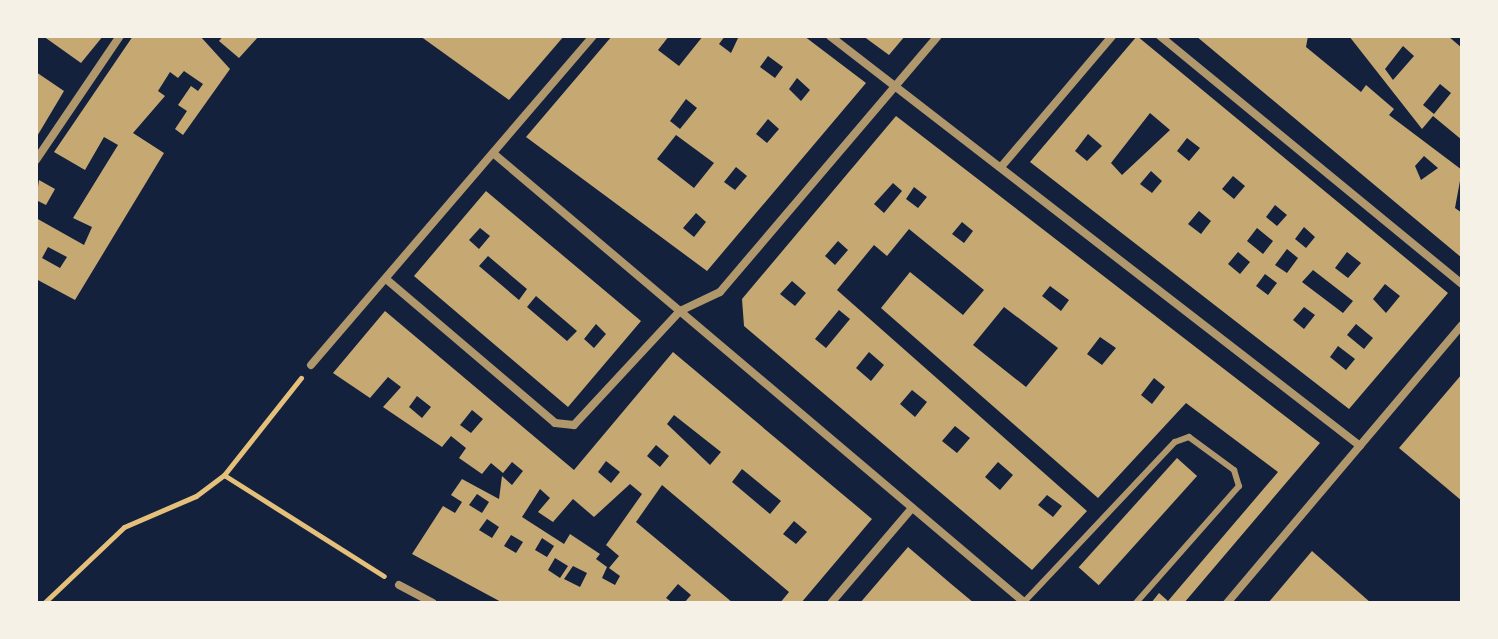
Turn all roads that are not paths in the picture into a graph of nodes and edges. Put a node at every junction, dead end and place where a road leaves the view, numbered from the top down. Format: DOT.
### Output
graph roads {
  1 [pos="120,36"];
  2 [pos="593,36"];
  3 [pos="830,36"];
  4 [pos="938,36"];
  5 [pos="1112,36"];
  6 [pos="1160,36"];
  7 [pos="897,86"];
  8 [pos="493,153"];
  9 [pos="36,160"];
  10 [pos="1001,167"];
  11 [pos="386,279"];
  12 [pos="1462,284"];
  13 [pos="680,311"];
  14 [pos="1462,325"];
  15 [pos="311,365"];
  16 [pos="1360,446"];
  17 [pos="912,508"];
  18 [pos="399,585"];
  19 [pos="433,603"];
  20 [pos="831,603"];
  21 [pos="1025,603"];
  22 [pos="1136,603"];
  23 [pos="1227,603"];
  1 -- 9 [label="street"];
  2 -- 8 [label="street"];
  3 -- 7 [label="street"];
  4 -- 7 [label="street"];
  5 -- 10 [label="street"];
  6 -- 12 [label="street"];
  7 -- 10 [label="street"];
  7 -- 13 [label="street"];
  8 -- 11 [label="street"];
  8 -- 13 [label="street"];
  10 -- 16 [label="street"];
  11 -- 13 [label="street"];
  11 -- 15 [label="street"];
  13 -- 17 [label="street"];
  14 -- 16 [label="street"];
  16 -- 23 [label="street"];
  17 -- 20 [label="street"];
  17 -- 21 [label="street"];
  18 -- 19 [label="street"];
  21 -- 22 [label="lane"];
}
